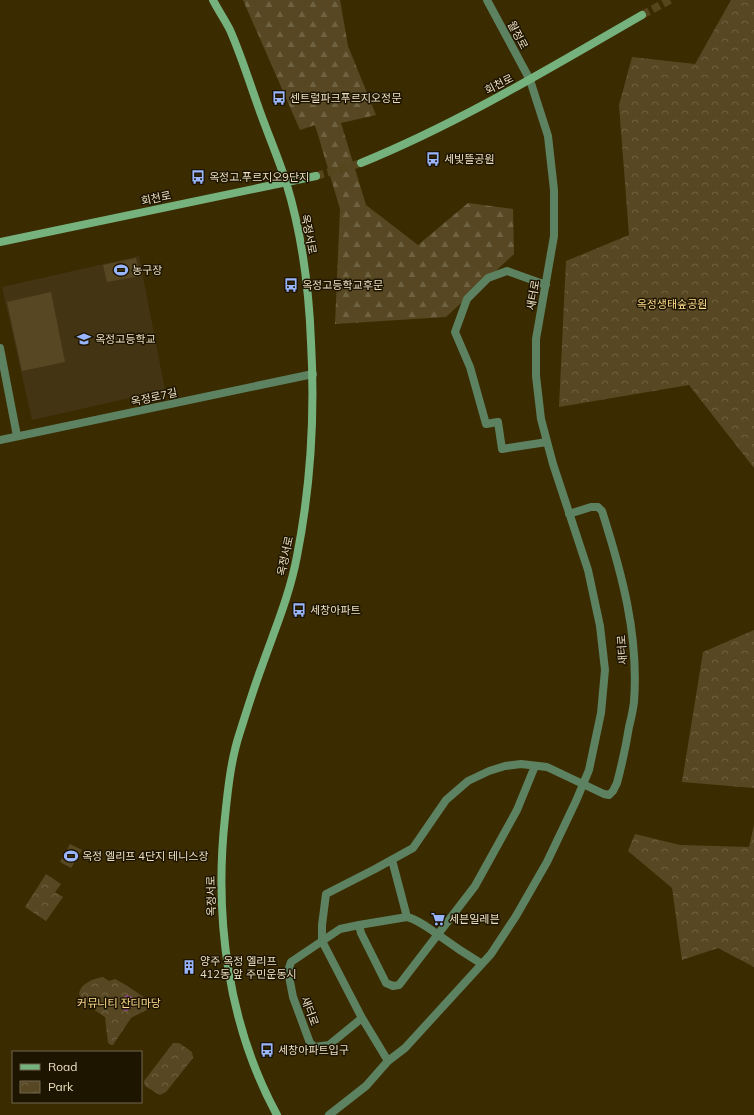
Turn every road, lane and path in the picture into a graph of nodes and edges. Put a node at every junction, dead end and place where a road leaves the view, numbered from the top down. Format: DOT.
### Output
graph roads {
  1 [pos="213,0"];
  2 [pos="487,0"];
  3 [pos="642,15"];
  4 [pos="530,80"];
  5 [pos="361,163"];
  6 [pos="316,176"];
  7 [pos="286,182"];
  8 [pos="0,242"];
  9 [pos="546,285"];
  10 [pos="0,348"];
  11 [pos="313,374"];
  12 [pos="17,436"];
  13 [pos="0,440"];
  14 [pos="547,442"];
  15 [pos="569,514"];
  16 [pos="535,766"];
  17 [pos="583,785"];
  18 [pos="392,860"];
  19 [pos="407,917"];
  20 [pos="359,925"];
  21 [pos="438,935"];
  22 [pos="322,941"];
  23 [pos="482,964"];
  24 [pos="362,1018"];
  25 [pos="388,1061"];
  26 [pos="278,1115"];
  27 [pos="329,1115"];
  1 -- 7 [label="street, 옥정서로"];
  2 -- 4 [label="street, 월정로"];
  3 -- 4 [label="street, 회천로"];
  4 -- 5 [label="street, 회천로"];
  4 -- 9 [label="street, 새터로"];
  6 -- 7 [label="street, 회천로"];
  7 -- 8 [label="street, 회천로"];
  7 -- 11 [label="street, 옥정서로"];
  9 -- 14 [label="street, 새터로"];
  9 -- 14 [label="street"];
  10 -- 12 [label="street"];
  11 -- 12 [label="street, 옥정로7길"];
  11 -- 26 [label="street, 옥정서로"];
  12 -- 13 [label="street, 옥정로7길"];
  14 -- 15 [label="street, 새터로"];
  15 -- 17 [label="street, 새터로"];
  15 -- 17 [label="street, 새터로"];
  16 -- 17 [label="street, 새터로"];
  16 -- 18 [label="street, 새터로"];
  16 -- 21 [label="street"];
  17 -- 23 [label="street, 새터로"];
  18 -- 19 [label="street"];
  18 -- 22 [label="street, 새터로"];
  19 -- 20 [label="street, 새터로"];
  19 -- 21 [label="street"];
  20 -- 21 [label="street"];
  20 -- 22 [label="street, 새터로"];
  21 -- 23 [label="street"];
  22 -- 24 [label="street, 새터로"];
  22 -- 24 [label="street, 새터로"];
  23 -- 25 [label="street, 새터로"];
  24 -- 25 [label="street, 새터로"];
  25 -- 27 [label="street, 새터로"];
}
